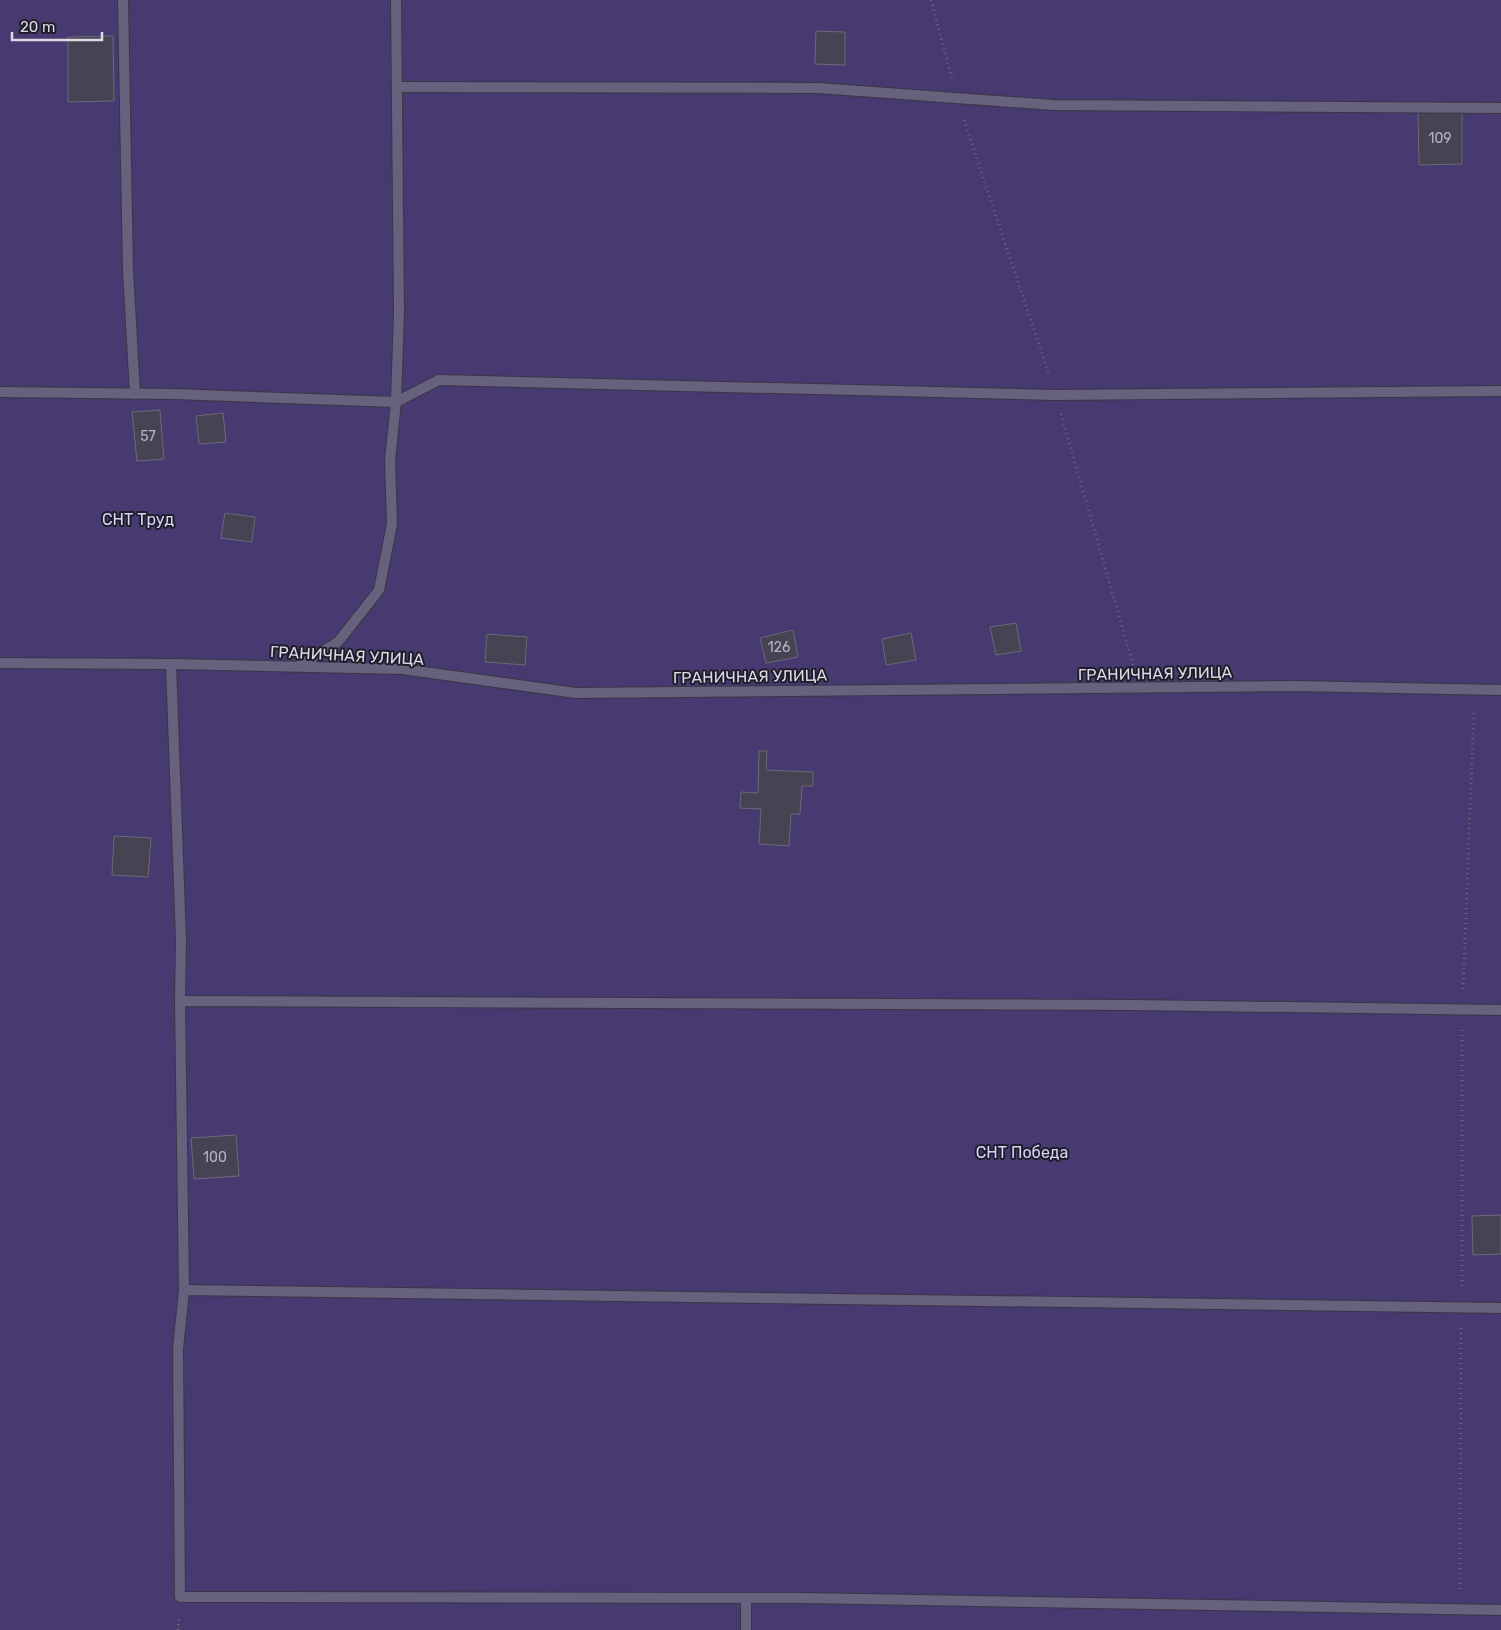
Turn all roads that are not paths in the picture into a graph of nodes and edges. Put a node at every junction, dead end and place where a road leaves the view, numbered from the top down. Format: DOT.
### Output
graph roads {
  1 [pos="123,0"];
  2 [pos="396,0"];
  3 [pos="397,87"];
  4 [pos="1501,108"];
  5 [pos="1501,391"];
  6 [pos="0,392"];
  7 [pos="135,394"];
  8 [pos="396,402"];
  9 [pos="0,663"];
  10 [pos="170,664"];
  11 [pos="298,667"];
  12 [pos="1501,690"];
  13 [pos="180,1001"];
  14 [pos="1501,1010"];
  15 [pos="184,1290"];
  16 [pos="1501,1308"];
  17 [pos="746,1598"];
  18 [pos="1501,1610"];
  19 [pos="746,1630"];
  1 -- 7 [label="street"];
  2 -- 3 [label="street"];
  3 -- 4 [label="street"];
  3 -- 8 [label="street"];
  5 -- 8 [label="street"];
  6 -- 7 [label="street"];
  7 -- 8 [label="street"];
  8 -- 11 [label="street"];
  9 -- 10 [label="street, ГРАНИЧНАЯ УЛИЦА"];
  10 -- 11 [label="street, ГРАНИЧНАЯ УЛИЦА"];
  10 -- 13 [label="street"];
  11 -- 12 [label="street, ГРАНИЧНАЯ УЛИЦА"];
  13 -- 14 [label="street"];
  13 -- 15 [label="street"];
  15 -- 16 [label="street"];
  15 -- 17 [label="street"];
  17 -- 18 [label="street"];
  17 -- 19 [label="street"];
}
